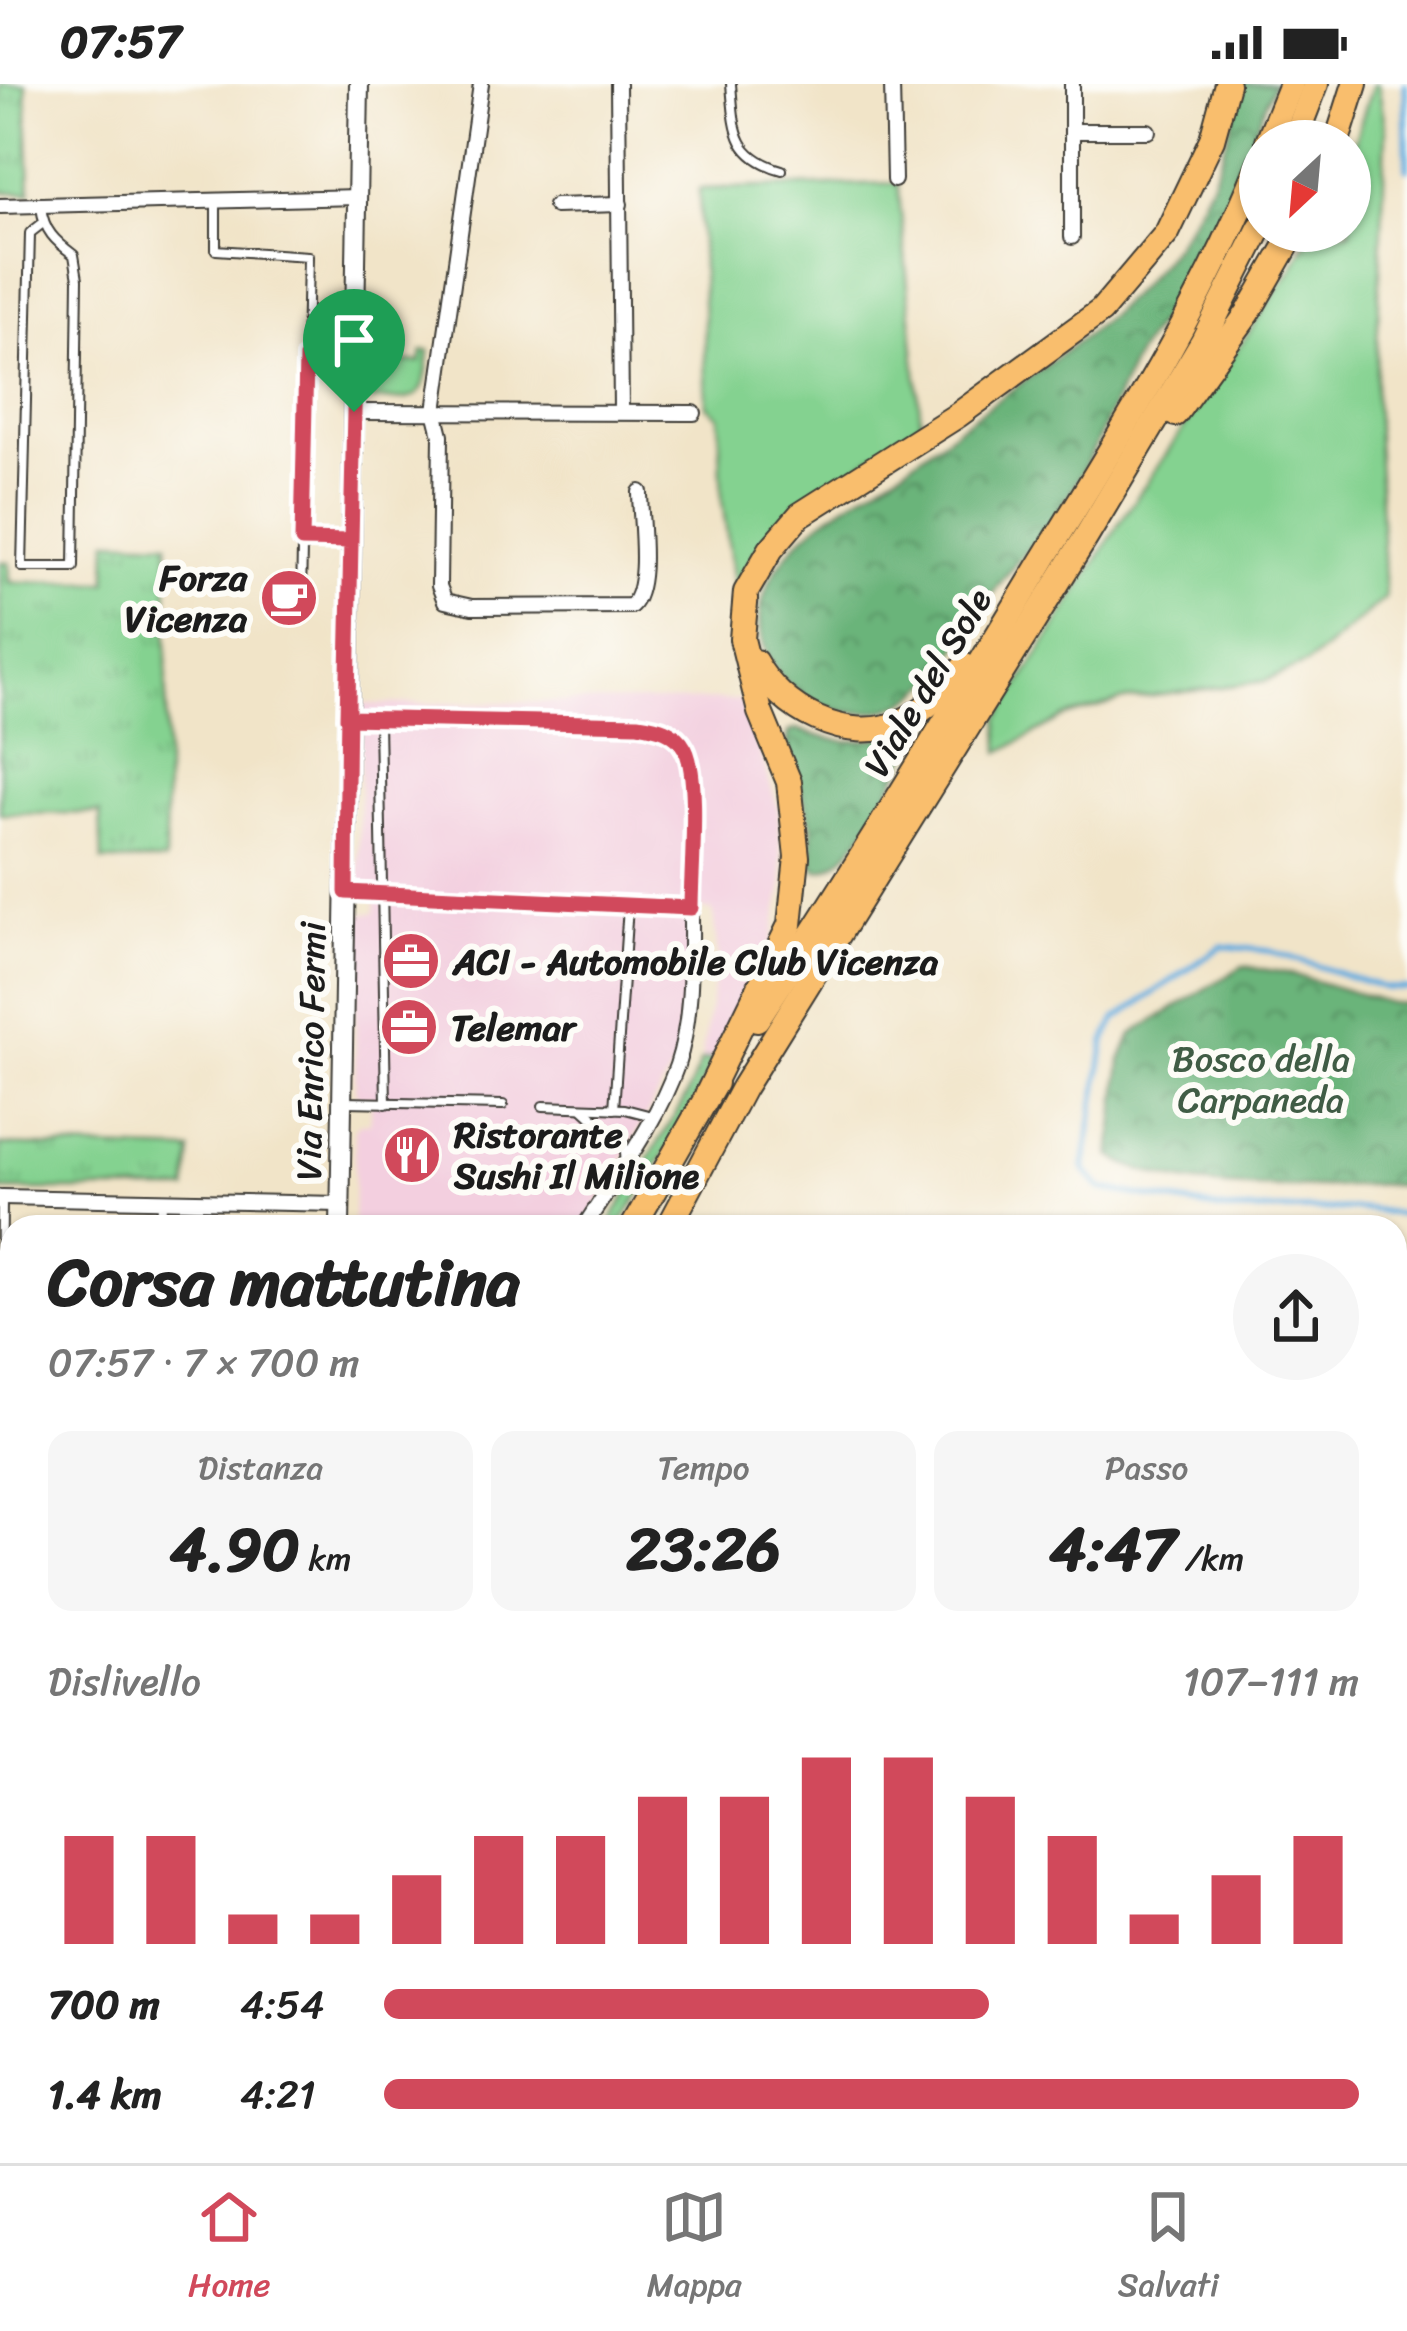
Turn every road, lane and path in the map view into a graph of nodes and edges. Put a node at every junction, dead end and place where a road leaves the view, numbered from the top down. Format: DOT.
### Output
graph roads {
  1 [pos="359,84"];
  2 [pos="482,84"];
  3 [pos="618,84"];
  4 [pos="731,84"];
  5 [pos="892,84"];
  6 [pos="1072,84"];
  7 [pos="1227,84"];
  8 [pos="1291,84"];
  9 [pos="1316,84"];
  10 [pos="1355,84"];
  11 [pos="1276,120"];
  12 [pos="1302,120"];
  13 [pos="1344,120"];
  14 [pos="1072,131"];
  15 [pos="1148,131"];
  16 [pos="782,170"];
  17 [pos="894,180"];
  18 [pos="358,197"];
  19 [pos="216,201"];
  20 [pos="620,204"];
  21 [pos="40,205"];
  22 [pos="0,206"];
  23 [pos="555,206"];
  24 [pos="43,223"];
  25 [pos="1072,237"];
  26 [pos="1239,247"];
  27 [pos="1241,252"];
  28 [pos="1283,252"];
  29 [pos="306,358"];
  30 [pos="355,360"];
  31 [pos="435,411"];
  32 [pos="621,411"];
  33 [pos="354,412"];
  34 [pos="694,413"];
  35 [pos="640,492"];
  36 [pos="1086,537"];
  37 [pos="302,540"];
  38 [pos="351,541"];
  39 [pos="301,596"];
  40 [pos="1014,609"];
  41 [pos="742,639"];
  42 [pos="347,718"];
  43 [pos="379,720"];
  44 [pos="346,892"];
  45 [pos="382,894"];
  46 [pos="628,905"];
  47 [pos="691,908"];
  48 [pos="707,1095"];
  49 [pos="342,1102"];
  50 [pos="386,1104"];
  51 [pos="503,1105"];
  52 [pos="543,1106"];
  53 [pos="583,1108"];
  54 [pos="614,1109"];
  55 [pos="652,1116"];
  56 [pos="626,1160"];
  57 [pos="2,1197"];
  58 [pos="162,1200"];
  59 [pos="340,1204"];
  60 [pos="161,1215"];
  61 [pos="340,1215"];
  62 [pos="592,1215"];
  63 [pos="640,1215"];
  64 [pos="675,1215"];
  1 -- 18 [label="street, Via Enrico Fermi"];
  2 -- 31 [label="street"];
  3 -- 20 [label="street"];
  4 -- 16 [label="lane"];
  5 -- 17 [label="street"];
  6 -- 14 [label="street"];
  7 -- 41 [label="highway"];
  8 -- 11 [label="highway"];
  9 -- 12 [label="highway"];
  10 -- 13 [label="highway"];
  14 -- 15 [label="street"];
  14 -- 25 [label="street"];
  18 -- 19 [label="street"];
  18 -- 30 [label="street, Via Enrico Fermi"];
  19 -- 21 [label="street"];
  19 -- 29 [label="lane"];
  20 -- 23 [label="street"];
  20 -- 32 [label="street"];
  21 -- 22 [label="street"];
  21 -- 24 [label="lane"];
  24 -- 24 [label="lane"];
  26 -- 40 [label="highway, Viale del Sole"];
  27 -- 36 [label="highway, Viale del Sole"];
  28 -- 36 [label="highway"];
  29 -- 30 [label="lane"];
  29 -- 37 [label="lane"];
  30 -- 33 [label="street, Via Enrico Fermi"];
  31 -- 32 [label="street"];
  31 -- 33 [label="street"];
  31 -- 35 [label="street"];
  32 -- 34 [label="street"];
  33 -- 38 [label="street, Via Enrico Fermi"];
  36 -- 64 [label="highway, Viale del Sole"];
  37 -- 38 [label="lane"];
  37 -- 39 [label="lane"];
  38 -- 42 [label="street, Via Enrico Fermi"];
  40 -- 41 [label="highway"];
  40 -- 48 [label="highway, Viale del Sole"];
  41 -- 48 [label="highway"];
  42 -- 43 [label="lane"];
  42 -- 44 [label="street, Via Enrico Fermi"];
  43 -- 45 [label="lane"];
  43 -- 47 [label="lane"];
  44 -- 45 [label="street"];
  44 -- 49 [label="street, Via Enrico Fermi"];
  45 -- 46 [label="street"];
  45 -- 50 [label="lane"];
  46 -- 47 [label="street"];
  46 -- 54 [label="lane"];
  47 -- 55 [label="street"];
  48 -- 63 [label="highway, Viale del Sole"];
  49 -- 50 [label="lane"];
  49 -- 59 [label="street, Via Enrico Fermi"];
  50 -- 51 [label="lane"];
  52 -- 53 [label="lane"];
  53 -- 54 [label="lane"];
  53 -- 56 [label="lane"];
  54 -- 55 [label="lane"];
  55 -- 56 [label="street"];
  56 -- 62 [label="street"];
  57 -- 58 [label="street"];
  58 -- 59 [label="street"];
  58 -- 60 [label="lane"];
  59 -- 61 [label="street, Via Enrico Fermi"];
}
